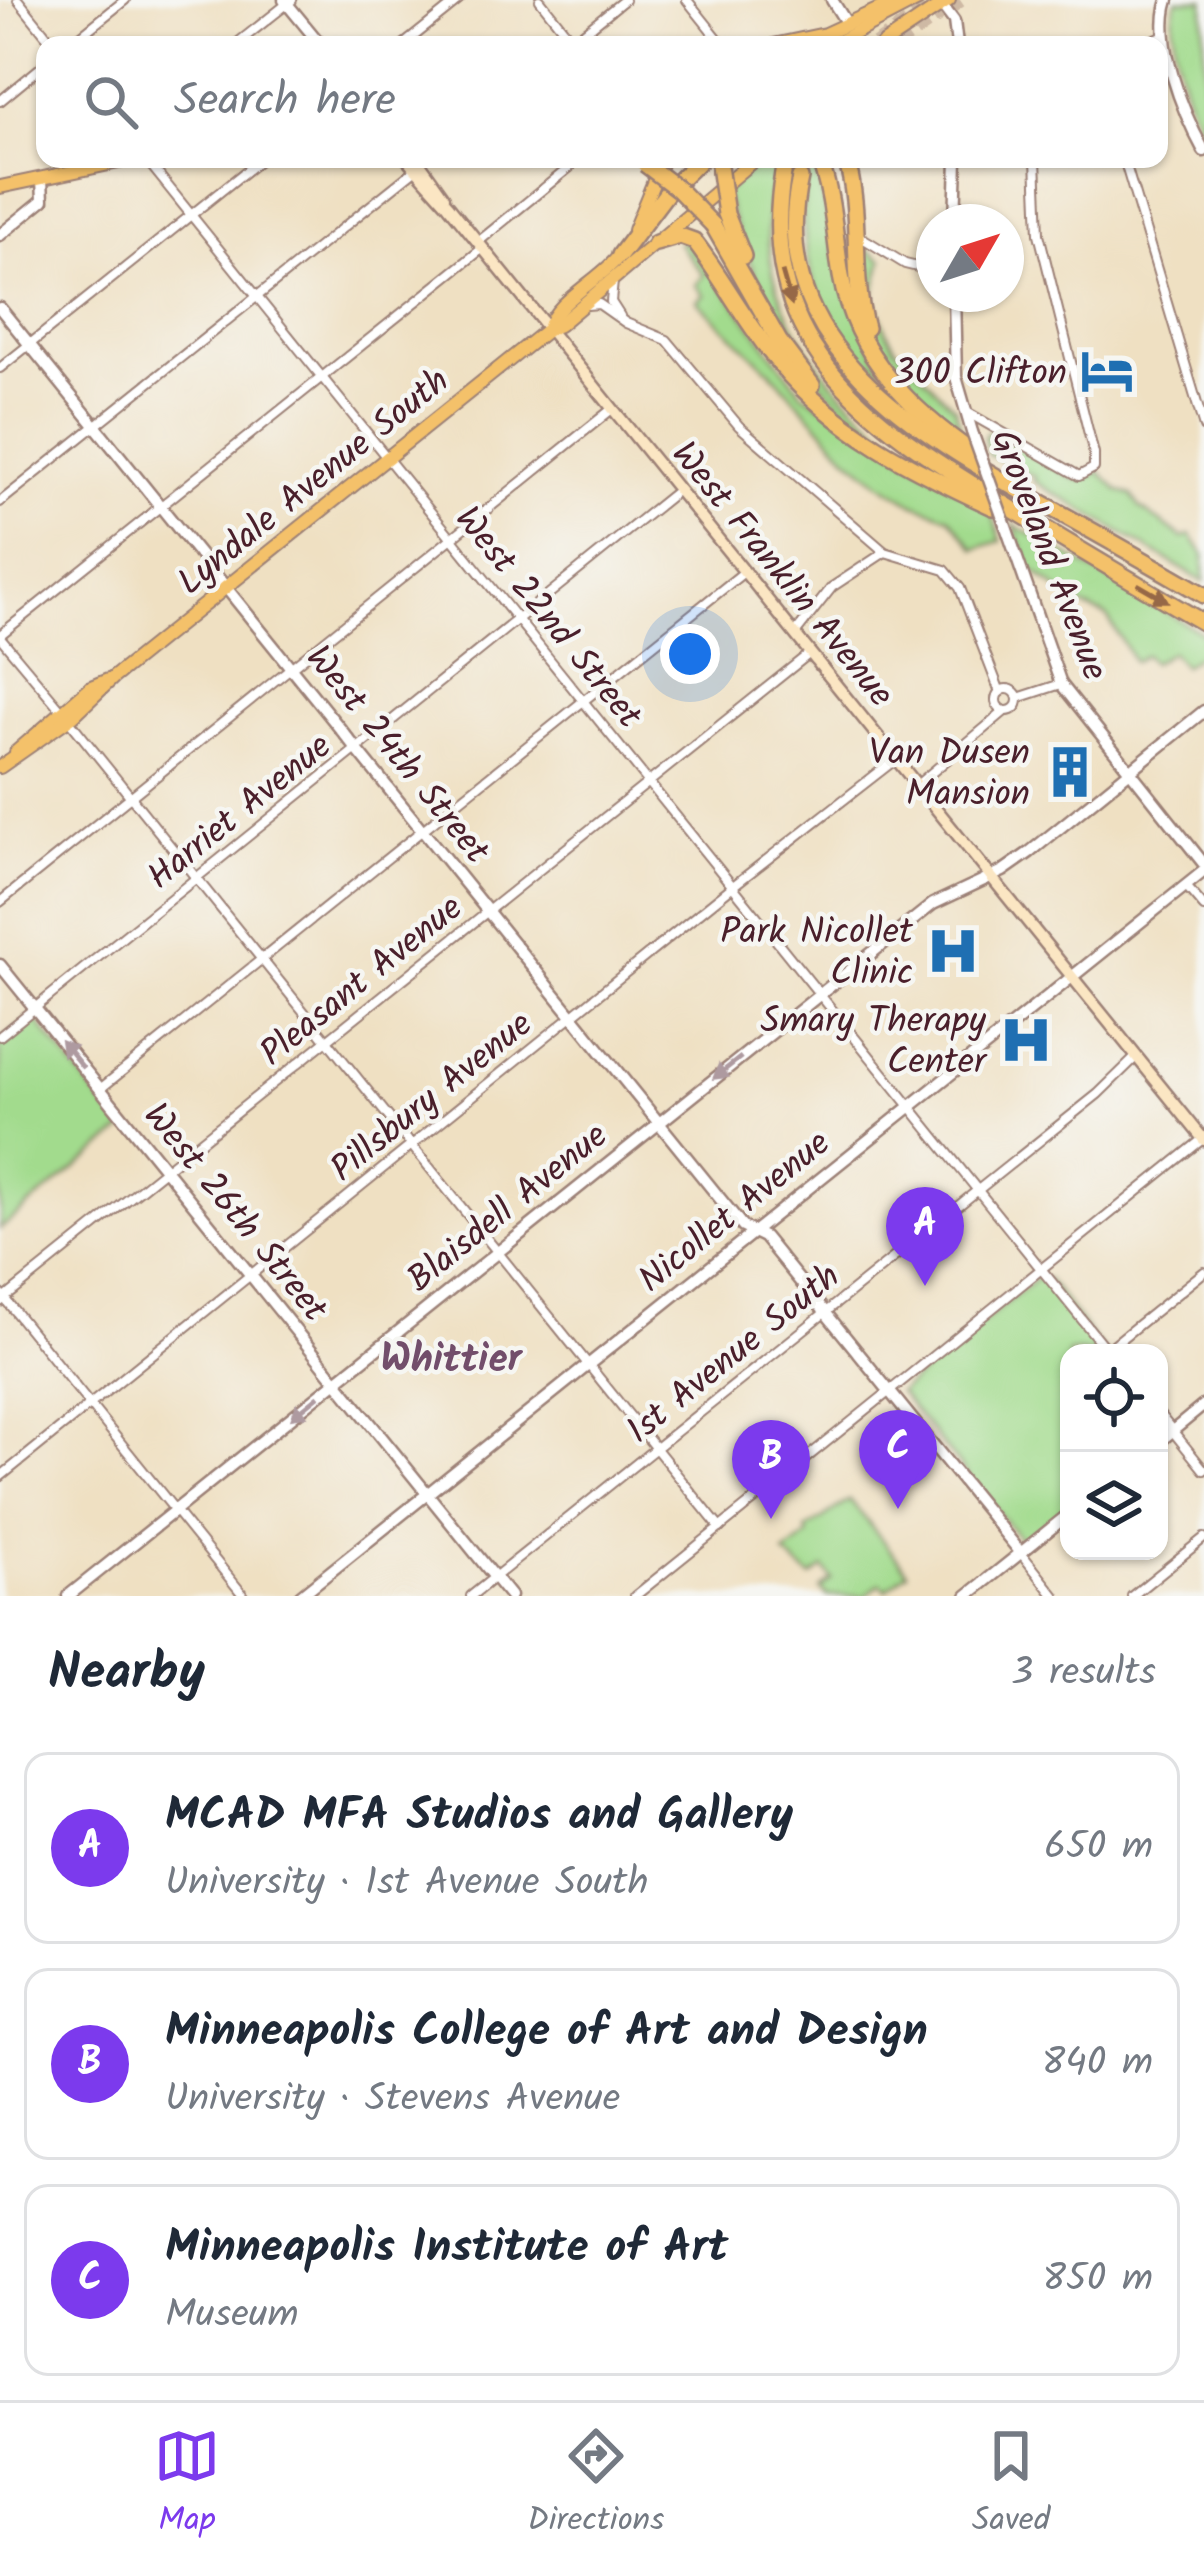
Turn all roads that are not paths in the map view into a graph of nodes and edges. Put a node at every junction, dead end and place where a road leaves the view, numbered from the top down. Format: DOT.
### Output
graph roads {
  1 [pos="18,0"];
  2 [pos="125,0"];
  3 [pos="459,0"];
  4 [pos="540,0"];
  5 [pos="625,0"];
  6 [pos="686,0"];
  7 [pos="899,0"];
  8 [pos="918,0"];
  9 [pos="1168,0"];
  10 [pos="288,1"];
  11 [pos="838,2"];
  12 [pos="943,2"];
  13 [pos="847,24"];
  14 [pos="1166,35"];
  15 [pos="47,36"];
  16 [pos="80,36"];
  17 [pos="246,36"];
  18 [pos="313,36"];
  19 [pos="414,36"];
  20 [pos="569,36"];
  21 [pos="583,36"];
  22 [pos="716,36"];
  23 [pos="818,36"];
  24 [pos="849,36"];
  25 [pos="895,36"];
  26 [pos="956,36"];
  27 [pos="1168,44"];
  28 [pos="36,71"];
  29 [pos="0,101"];
  30 [pos="1204,151"];
  31 [pos="72,168"];
  32 [pos="92,168"];
  33 [pos="153,168"];
  34 [pos="250,168"];
  35 [pos="411,168"];
  36 [pos="422,168"];
  37 [pos="566,168"];
  38 [pos="649,168"];
  39 [pos="659,168"];
  40 [pos="692,168"];
  41 [pos="718,168"];
  42 [pos="745,168"];
  43 [pos="822,168"];
  44 [pos="848,168"];
  45 [pos="957,168"];
  46 [pos="1036,168"];
  47 [pos="1127,168"];
  48 [pos="42,179"];
  49 [pos="0,184"];
  50 [pos="956,204"];
  51 [pos="191,215"];
  52 [pos="719,219"];
  53 [pos="856,234"];
  54 [pos="0,235"];
  55 [pos="656,244"];
  56 [pos="480,245"];
  57 [pos="620,255"];
  58 [pos="916,267"];
  59 [pos="613,281"];
  60 [pos="257,296"];
  61 [pos="583,305"];
  62 [pos="0,308"];
  63 [pos="954,312"];
  64 [pos="636,327"];
  65 [pos="548,329"];
  66 [pos="30,345"];
  67 [pos="0,368"];
  68 [pos="322,377"];
  69 [pos="902,394"];
  70 [pos="612,409"];
  71 [pos="965,411"];
  72 [pos="95,426"];
  73 [pos="1204,427"];
  74 [pos="889,457"];
  75 [pos="388,458"];
  76 [pos="678,490"];
  77 [pos="0,502"];
  78 [pos="160,507"];
  79 [pos="453,539"];
  80 [pos="1109,541"];
  81 [pos="885,552"];
  82 [pos="1103,563"];
  83 [pos="744,572"];
  84 [pos="226,588"];
  85 [pos="1204,595"];
  86 [pos="518,620"];
  87 [pos="1204,623"];
  88 [pos="795,634"];
  89 [pos="0,636"];
  90 [pos="810,652"];
  91 [pos="292,668"];
  92 [pos="1061,684"];
  93 [pos="1000,692"];
  94 [pos="1018,698"];
  95 [pos="584,700"];
  96 [pos="1005,711"];
  97 [pos="1204,711"];
  98 [pos="65,715"];
  99 [pos="357,749"];
  100 [pos="896,760"];
  101 [pos="6,763"];
  102 [pos="1130,772"];
  103 [pos="648,783"];
  104 [pos="916,785"];
  105 [pos="130,798"];
  106 [pos="422,829"];
  107 [pos="1204,868"];
  108 [pos="990,876"];
  109 [pos="195,878"];
  110 [pos="733,886"];
  111 [pos="1186,886"];
  112 [pos="0,902"];
  113 [pos="1204,907"];
  114 [pos="488,911"];
  115 [pos="262,959"];
  116 [pos="0,965"];
  117 [pos="1072,978"];
  118 [pos="820,994"];
  119 [pos="35,1008"];
  120 [pos="572,1016"];
  121 [pos="0,1036"];
  122 [pos="326,1040"];
  123 [pos="1136,1057"];
  124 [pos="102,1087"];
  125 [pos="911,1107"];
  126 [pos="658,1123"];
  127 [pos="1204,1138"];
  128 [pos="411,1145"];
  129 [pos="165,1169"];
  130 [pos="978,1190"];
  131 [pos="753,1232"];
  132 [pos="498,1252"];
  133 [pos="1042,1270"];
  134 [pos="1204,1272"];
  135 [pos="250,1275"];
  136 [pos="1,1298"];
  137 [pos="825,1311"];
  138 [pos="1102,1344"];
  139 [pos="1118,1344"];
  140 [pos="588,1365"];
  141 [pos="337,1382"];
  142 [pos="890,1392"];
  143 [pos="90,1404"];
  144 [pos="1204,1406"];
  145 [pos="1168,1426"];
  146 [pos="1172,1431"];
  147 [pos="1168,1434"];
  148 [pos="655,1448"];
  149 [pos="1204,1471"];
  150 [pos="0,1477"];
  151 [pos="427,1494"];
  152 [pos="176,1510"];
  153 [pos="1060,1521"];
  154 [pos="720,1528"];
  155 [pos="1204,1538"];
  156 [pos="1021,1552"];
  157 [pos="495,1577"];
  158 [pos="68,1596"];
  159 [pos="244,1596"];
  160 [pos="300,1596"];
  161 [pos="471,1596"];
  162 [pos="510,1596"];
  163 [pos="635,1596"];
  164 [pos="967,1596"];
  165 [pos="1055,1596"];
  166 [pos="1132,1596"];
  1 -- 15 [label="street"];
  2 -- 16 [label="street"];
  3 -- 19 [label="street"];
  4 -- 20 [label="street"];
  5 -- 21 [label="street"];
  6 -- 22 [label="street"];
  7 -- 13 [label="main road"];
  8 -- 24 [label="main road"];
  9 -- 14 [label="street"];
  10 -- 17 [label="street"];
  10 -- 18 [label="street"];
  11 -- 13 [label="street"];
  12 -- 25 [label="main road"];
  12 -- 26 [label="street"];
  13 -- 23 [label="main road"];
  27 -- 30 [label="street"];
  28 -- 29 [label="street"];
  31 -- 49 [label="main road"];
  32 -- 48 [label="main road"];
  33 -- 51 [label="street, West 22nd Street"];
  34 -- 51 [label="street"];
  35 -- 60 [label="street"];
  36 -- 56 [label="main road, West Franklin Avenue"];
  37 -- 56 [label="street"];
  38 -- 52 [label="highway, bridge"];
  39 -- 57 [label="main road"];
  40 -- 57 [label="highway"];
  41 -- 52 [label="highway, bridge"];
  42 -- 55 [label="main road"];
  43 -- 69 [label="highway"];
  44 -- 53 [label="highway"];
  45 -- 50 [label="street"];
  46 -- 71 [label="street"];
  47 -- 73 [label="street"];
  48 -- 49 [label="main road"];
  48 -- 54 [label="street"];
  51 -- 60 [label="street, West 22nd Street"];
  51 -- 66 [label="street"];
  52 -- 74 [label="highway"];
  53 -- 58 [label="street"];
  53 -- 69 [label="highway"];
  55 -- 59 [label="main road"];
  55 -- 74 [label="highway"];
  56 -- 65 [label="main road, West Franklin Avenue"];
  56 -- 68 [label="street"];
  57 -- 65 [label="main road"];
  59 -- 61 [label="main road"];
  59 -- 64 [label="street"];
  60 -- 68 [label="street, West 22nd Street"];
  60 -- 72 [label="street"];
  61 -- 64 [label="street"];
  61 -- 65 [label="main road"];
  62 -- 66 [label="street, West 24th Street"];
  63 -- 71 [label="street, Groveland Avenue"];
  64 -- 81 [label="street"];
  65 -- 70 [label="main road, West Franklin Avenue"];
  65 -- 75 [label="main road, Lyndale Avenue South"];
  66 -- 67 [label="street"];
  66 -- 72 [label="street, West 24th Street"];
  68 -- 75 [label="street, West 22nd Street"];
  68 -- 78 [label="street"];
  69 -- 80 [label="highway"];
  70 -- 76 [label="main road, West Franklin Avenue"];
  70 -- 79 [label="street"];
  71 -- 92 [label="street, Groveland Avenue, bridge"];
  72 -- 77 [label="street"];
  72 -- 78 [label="street, West 24th Street"];
  74 -- 82 [label="highway"];
  75 -- 79 [label="street, West 22nd Street"];
  75 -- 84 [label="main road, Lyndale Avenue South"];
  76 -- 83 [label="main road, West Franklin Avenue"];
  76 -- 86 [label="street, Harriet Avenue"];
  78 -- 84 [label="street, West 24th Street"];
  78 -- 89 [label="street"];
  79 -- 86 [label="street, West 22nd Street"];
  79 -- 91 [label="street"];
  80 -- 82 [label="highway, one-way"];
  80 -- 85 [label="highway"];
  81 -- 88 [label="street"];
  81 -- 93 [label="street"];
  82 -- 87 [label="highway, one-way"];
  83 -- 88 [label="main road, West Franklin Avenue"];
  83 -- 95 [label="street"];
  84 -- 91 [label="street, West 24th Street"];
  84 -- 98 [label="main road, Lyndale Avenue South"];
  86 -- 95 [label="street, West 22nd Street"];
  86 -- 99 [label="street, Harriet Avenue"];
  88 -- 90 [label="main road, West Franklin Avenue"];
  89 -- 98 [label="street"];
  90 -- 100 [label="main road, West Franklin Avenue"];
  90 -- 103 [label="street, Pleasant Avenue"];
  91 -- 99 [label="street, West 24th Street"];
  91 -- 105 [label="street"];
  92 -- 94 [label="street"];
  92 -- 102 [label="street, Groveland Avenue"];
  93 -- 94 [label="street"];
  93 -- 96 [label="street"];
  94 -- 96 [label="street"];
  95 -- 103 [label="street, West 22nd Street"];
  95 -- 106 [label="street"];
  96 -- 104 [label="street"];
  97 -- 102 [label="street, Blaisdell Avenue"];
  98 -- 101 [label="main road, Lyndale Avenue South"];
  98 -- 105 [label="street"];
  99 -- 106 [label="street, West 24th Street"];
  99 -- 109 [label="street, Harriet Avenue"];
  100 -- 104 [label="main road, West Franklin Avenue"];
  100 -- 110 [label="street, Pillsbury Avenue"];
  102 -- 107 [label="street, Groveland Avenue"];
  102 -- 108 [label="street, Blaisdell Avenue"];
  103 -- 110 [label="street, West 22nd Street"];
  103 -- 114 [label="street, Pleasant Avenue"];
  104 -- 108 [label="main road, West Franklin Avenue"];
  105 -- 109 [label="street"];
  105 -- 112 [label="street"];
  106 -- 114 [label="street, West 24th Street"];
  106 -- 115 [label="street"];
  107 -- 111 [label="street, Nicollet Avenue"];
  108 -- 117 [label="main road, West Franklin Avenue"];
  108 -- 118 [label="street, Blaisdell Avenue"];
  109 -- 115 [label="street"];
  109 -- 119 [label="street, Harriet Avenue"];
  110 -- 118 [label="street, West 22nd Street"];
  110 -- 120 [label="street, Pillsbury Avenue"];
  111 -- 113 [label="street"];
  111 -- 117 [label="street, Nicollet Avenue"];
  114 -- 120 [label="street, West 24th Street"];
  114 -- 122 [label="street, Pleasant Avenue"];
  115 -- 122 [label="street"];
  115 -- 124 [label="street"];
  116 -- 119 [label="street, West 26th Street"];
  117 -- 123 [label="main road, West Franklin Avenue"];
  117 -- 125 [label="street, Nicollet Avenue"];
  118 -- 125 [label="street, West 22nd Street"];
  118 -- 126 [label="street, Blaisdell Avenue, one-way"];
  119 -- 121 [label="street, Harriet Avenue"];
  124 -- 119 [label="street, West 26th Street, one-way"];
  120 -- 126 [label="street, West 24th Street"];
  120 -- 128 [label="street, Pillsbury Avenue"];
  122 -- 128 [label="street"];
  122 -- 129 [label="street, Pleasant Avenue"];
  123 -- 127 [label="main road, West Franklin Avenue"];
  123 -- 130 [label="street, 1st Avenue South"];
  124 -- 129 [label="street, West 26th Street"];
  125 -- 130 [label="street, West 22nd Street"];
  125 -- 131 [label="street, Nicollet Avenue"];
  126 -- 131 [label="street, West 24th Street"];
  126 -- 132 [label="street, Blaisdell Avenue"];
  127 -- 133 [label="street"];
  128 -- 132 [label="street"];
  128 -- 135 [label="street, Pillsbury Avenue"];
  129 -- 135 [label="street, West 26th Street"];
  129 -- 136 [label="street, Pleasant Avenue"];
  130 -- 133 [label="street, West 22nd Street"];
  130 -- 137 [label="street, 1st Avenue South"];
  131 -- 137 [label="street, West 24th Street"];
  131 -- 140 [label="street, Nicollet Avenue"];
  132 -- 140 [label="street"];
  132 -- 141 [label="street, Blaisdell Avenue"];
  133 -- 138 [label="street, West 22nd Street"];
  133 -- 142 [label="street"];
  134 -- 139 [label="street"];
  135 -- 141 [label="street, West 26th Street"];
  135 -- 143 [label="street, Pillsbury Avenue"];
  136 -- 143 [label="street"];
  137 -- 142 [label="street, West 24th Street"];
  137 -- 148 [label="street, 1st Avenue South"];
  140 -- 148 [label="street"];
  140 -- 151 [label="street, Nicollet Avenue"];
  141 -- 151 [label="street, West 26th Street"];
  141 -- 152 [label="street, Blaisdell Avenue, one-way"];
  142 -- 154 [label="street"];
  142 -- 156 [label="street, West 24th Street"];
  143 -- 150 [label="street, Pillsbury Avenue"];
  143 -- 152 [label="street"];
  144 -- 146 [label="street"];
  145 -- 146 [label="street"];
  146 -- 147 [label="street"];
  146 -- 149 [label="street"];
  148 -- 154 [label="street"];
  148 -- 157 [label="street, 1st Avenue South"];
  151 -- 157 [label="street, West 26th Street"];
  151 -- 160 [label="street, Nicollet Avenue"];
  152 -- 158 [label="street, Blaisdell Avenue"];
  152 -- 159 [label="street"];
  153 -- 156 [label="street"];
  154 -- 163 [label="street"];
  155 -- 166 [label="street"];
  156 -- 164 [label="street"];
  156 -- 165 [label="street"];
  157 -- 161 [label="street, 1st Avenue South"];
  157 -- 162 [label="street, West 26th Street"];
}
